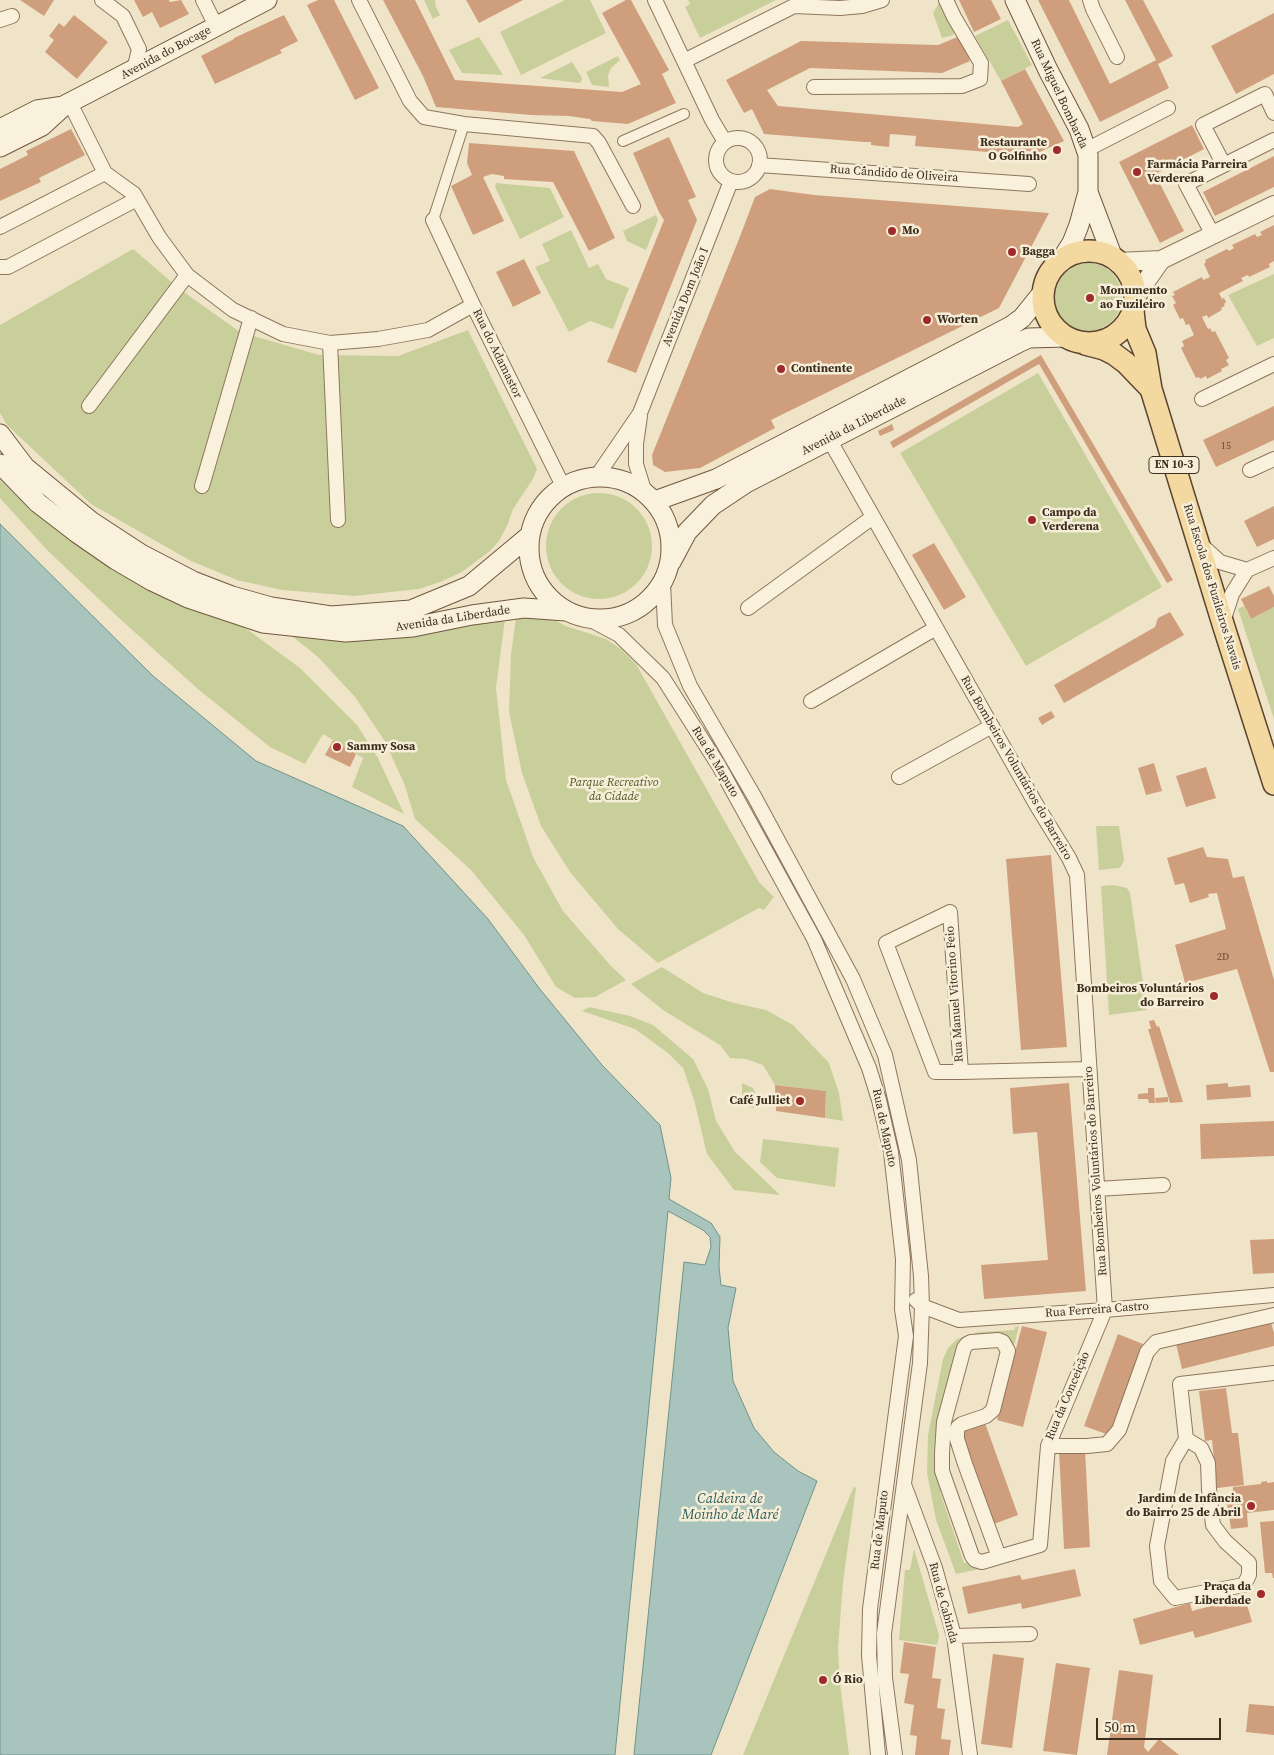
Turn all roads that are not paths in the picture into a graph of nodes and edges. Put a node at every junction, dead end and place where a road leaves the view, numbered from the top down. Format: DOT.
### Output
graph roads {
  1 [pos="102,0"];
  2 [pos="203,0"];
  3 [pos="267,0"];
  4 [pos="359,0"];
  5 [pos="655,0"];
  6 [pos="882,0"];
  7 [pos="946,0"];
  8 [pos="1015,0"];
  9 [pos="1090,0"];
  10 [pos="216,26"];
  11 [pos="1117,57"];
  12 [pos="684,61"];
  13 [pos="134,70"];
  14 [pos="814,87"];
  15 [pos="68,104"];
  16 [pos="1168,108"];
  17 [pos="1274,113"];
  18 [pos="684,114"];
  19 [pos="464,124"];
  20 [pos="0,129"];
  21 [pos="1274,140"];
  22 [pos="623,141"];
  23 [pos="725,142"];
  24 [pos="0,147"];
  25 [pos="1086,150"];
  26 [pos="759,165"];
  27 [pos="1224,166"];
  28 [pos="105,173"];
  29 [pos="732,181"];
  30 [pos="1029,184"];
  31 [pos="1088,192"];
  32 [pos="137,199"];
  33 [pos="1274,205"];
  34 [pos="633,206"];
  35 [pos="433,220"];
  36 [pos="0,227"];
  37 [pos="1213,235"];
  38 [pos="1115,260"];
  39 [pos="1161,260"];
  40 [pos="1054,266"];
  41 [pos="0,267"];
  42 [pos="187,275"];
  43 [pos="1043,292"];
  44 [pos="473,305"];
  45 [pos="1134,308"];
  46 [pos="251,318"];
  47 [pos="1073,340"];
  48 [pos="330,344"];
  49 [pos="1274,364"];
  50 [pos="1151,389"];
  51 [pos="1202,399"];
  52 [pos="89,406"];
  53 [pos="640,413"];
  54 [pos="0,434"];
  55 [pos="828,439"];
  56 [pos="1274,459"];
  57 [pos="0,464"];
  58 [pos="1250,470"];
  59 [pos="597,476"];
  60 [pos="202,486"];
  61 [pos="563,486"];
  62 [pos="650,496"];
  63 [pos="873,517"];
  64 [pos="338,520"];
  65 [pos="529,536"];
  66 [pos="1198,541"];
  67 [pos="1274,558"];
  68 [pos="671,562"];
  69 [pos="1247,570"];
  70 [pos="663,583"];
  71 [pos="748,608"];
  72 [pos="566,611"];
  73 [pos="587,618"];
  74 [pos="1223,624"];
  75 [pos="936,628"];
  76 [pos="811,701"];
  77 [pos="992,726"];
  78 [pos="899,777"];
  79 [pos="1274,784"];
  80 [pos="1089,1069"];
  81 [pos="961,1072"];
  82 [pos="1163,1185"];
  83 [pos="1097,1189"];
  84 [pos="903,1259"];
  85 [pos="1274,1295"];
  86 [pos="922,1306"];
  87 [pos="1105,1310"];
  88 [pos="1274,1314"];
  89 [pos="1274,1373"];
  90 [pos="1186,1439"];
  91 [pos="1048,1446"];
  92 [pos="904,1484"];
  93 [pos="999,1558"];
  94 [pos="1030,1634"];
  95 [pos="954,1636"];
  96 [pos="878,1755"];
  97 [pos="895,1755"];
  98 [pos="970,1755"];
  1 -- 13 [label="street"];
  2 -- 10 [label="street"];
  3 -- 10 [label="main road, Avenida do Bocage"];
  4 -- 19 [label="street"];
  5 -- 12 [label="street"];
  6 -- 12 [label="street"];
  7 -- 14 [label="street"];
  8 -- 25 [label="main road, Rua Miguel Bombarda"];
  9 -- 11 [label="street"];
  10 -- 13 [label="main road, Avenida do Bocage"];
  12 -- 23 [label="street"];
  13 -- 15 [label="main road, Avenida do Bocage"];
  15 -- 20 [label="main road, Avenida do Bocage"];
  15 -- 24 [label="main road, Avenida do Bocage"];
  15 -- 28 [label="street"];
  16 -- 25 [label="street"];
  17 -- 27 [label="street"];
  18 -- 22 [label="street"];
  19 -- 34 [label="street"];
  19 -- 35 [label="street"];
  21 -- 27 [label="street"];
  23 -- 26 [label="street"];
  23 -- 29 [label="street"];
  25 -- 31 [label="main road, Rua Miguel Bombarda"];
  26 -- 29 [label="street"];
  26 -- 30 [label="street, Rua Cândido de Oliveira"];
  27 -- 37 [label="street"];
  28 -- 32 [label="street"];
  28 -- 36 [label="street"];
  29 -- 53 [label="street, Avenida Dom João I"];
  31 -- 38 [label="main road, Rua Miguel Bombarda"];
  31 -- 40 [label="main road, Rua Miguel Bombarda"];
  32 -- 41 [label="street"];
  32 -- 42 [label="street"];
  33 -- 37 [label="street"];
  35 -- 44 [label="street, Rua do Adamastor"];
  37 -- 39 [label="street"];
  38 -- 39 [label="street"];
  38 -- 40 [label="main road"];
  38 -- 45 [label="main road"];
  39 -- 45 [label="street"];
  40 -- 43 [label="main road"];
  42 -- 46 [label="street"];
  42 -- 52 [label="street"];
  43 -- 47 [label="main road"];
  43 -- 62 [label="main road, Avenida da Liberdade"];
  44 -- 48 [label="street"];
  44 -- 61 [label="street, Rua do Adamastor"];
  45 -- 47 [label="main road"];
  45 -- 50 [label="main road, Rua Escola dos Fuzileiros Navais / EN 10-3"];
  46 -- 48 [label="street"];
  46 -- 60 [label="street"];
  47 -- 50 [label="main road, Rua Escola dos Fuzileiros Navais / EN 10-3"];
  47 -- 55 [label="main road, Avenida da Liberdade"];
  48 -- 64 [label="street"];
  49 -- 51 [label="street"];
  50 -- 66 [label="main road, Rua Escola dos Fuzileiros Navais / EN 10-3"];
  53 -- 59 [label="street, Avenida Dom João I"];
  53 -- 62 [label="street, Avenida Dom João I"];
  54 -- 65 [label="main road, Avenida da Liberdade"];
  55 -- 63 [label="street, Rua Bombeiros Voluntários do Barreiro"];
  55 -- 68 [label="main road, Avenida da Liberdade"];
  56 -- 58 [label="street"];
  57 -- 72 [label="main road, Avenida da Liberdade"];
  59 -- 61 [label="main road"];
  59 -- 62 [label="main road"];
  61 -- 65 [label="main road"];
  62 -- 68 [label="main road"];
  63 -- 71 [label="street"];
  63 -- 75 [label="street, Rua Bombeiros Voluntários do Barreiro"];
  65 -- 72 [label="main road"];
  66 -- 69 [label="street"];
  66 -- 74 [label="main road, Rua Escola dos Fuzileiros Navais / EN 10-3"];
  67 -- 69 [label="street"];
  68 -- 70 [label="main road"];
  69 -- 74 [label="street"];
  70 -- 73 [label="main road"];
  70 -- 86 [label="street, Rua de Maputo"];
  72 -- 73 [label="main road"];
  73 -- 84 [label="street, Rua de Maputo"];
  74 -- 79 [label="main road, Rua Escola dos Fuzileiros Navais / EN 10-3"];
  75 -- 76 [label="street"];
  75 -- 77 [label="street, Rua Bombeiros Voluntários do Barreiro"];
  77 -- 78 [label="street"];
  77 -- 80 [label="street, Rua Bombeiros Voluntários do Barreiro"];
  80 -- 81 [label="street, Rua Manuel Vitorino Feio"];
  80 -- 83 [label="street, Rua Bombeiros Voluntários do Barreiro"];
  81 -- 81 [label="street, Rua Manuel Vitorino Feio"];
  82 -- 83 [label="street"];
  83 -- 87 [label="street, Rua Bombeiros Voluntários do Barreiro"];
  84 -- 86 [label="street"];
  84 -- 96 [label="street, Rua de Maputo"];
  85 -- 87 [label="street, Rua Ferreira Castro"];
  86 -- 87 [label="street, Rua Ferreira Castro"];
  86 -- 92 [label="street, Rua de Maputo"];
  87 -- 91 [label="street, Rua da Conceição"];
  88 -- 91 [label="street"];
  89 -- 90 [label="street"];
  90 -- 90 [label="street"];
  91 -- 93 [label="street, Rua da Conceição"];
  92 -- 95 [label="street, Rua de Cabinda"];
  92 -- 97 [label="street, Rua de Maputo"];
  93 -- 93 [label="street, Rua da Conceição"];
  94 -- 95 [label="street"];
  95 -- 98 [label="street, Rua de Cabinda"];
}
